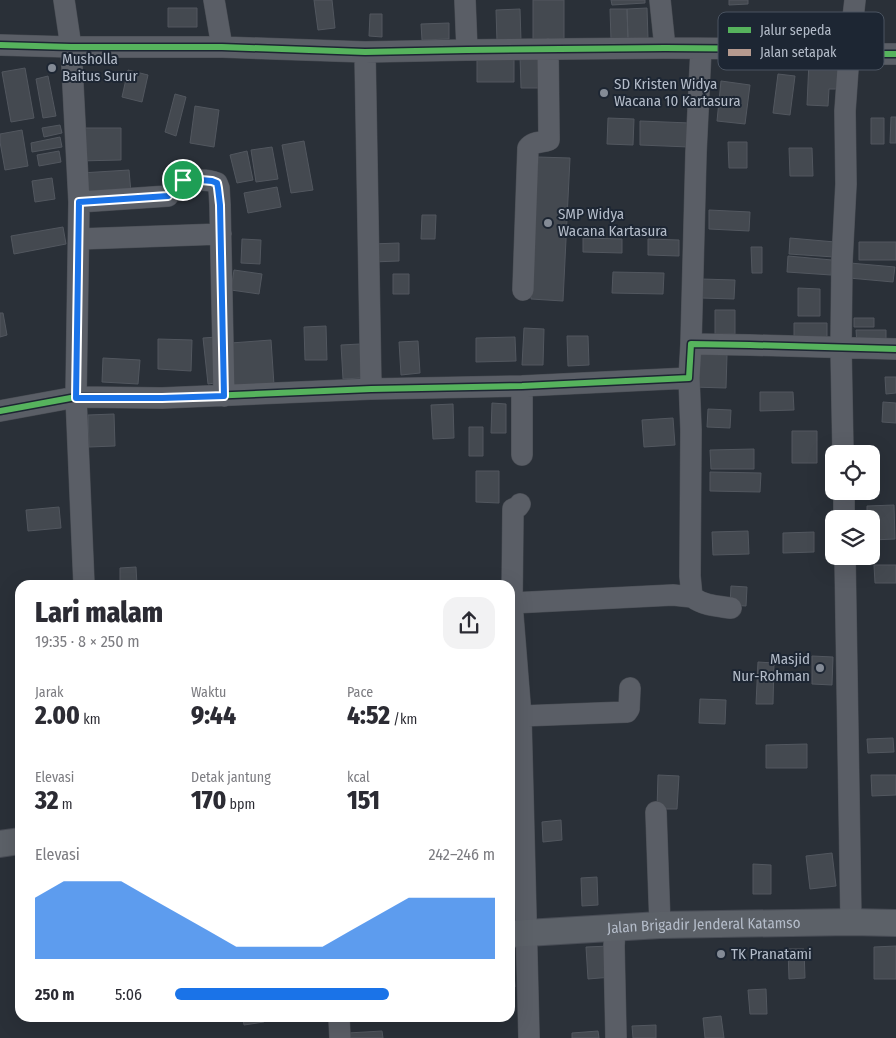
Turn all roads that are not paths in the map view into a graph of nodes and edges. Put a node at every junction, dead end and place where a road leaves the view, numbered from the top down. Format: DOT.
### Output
graph roads {
  1 [pos="64,0"];
  2 [pos="214,0"];
  3 [pos="465,0"];
  4 [pos="660,0"];
  5 [pos="0,45"];
  6 [pos="71,47"];
  7 [pos="222,47"];
  8 [pos="665,48"];
  9 [pos="702,48"];
  10 [pos="718,48"];
  11 [pos="548,49"];
  12 [pos="467,50"];
  13 [pos="365,52"];
  14 [pos="848,70"];
  15 [pos="79,202"];
  16 [pos="220,234"];
  17 [pos="78,239"];
  18 [pos="524,290"];
  19 [pos="691,344"];
  20 [pos="841,347"];
  21 [pos="896,349"];
  22 [pos="689,378"];
  23 [pos="522,386"];
  24 [pos="371,390"];
  25 [pos="224,396"];
  26 [pos="76,398"];
  27 [pos="0,411"];
  28 [pos="843,445"];
  29 [pos="522,455"];
  30 [pos="520,504"];
  31 [pos="845,565"];
  32 [pos="84,580"];
  33 [pos="512,580"];
  34 [pos="692,597"];
  35 [pos="515,603"];
  36 [pos="731,608"];
  37 [pos="515,641"];
  38 [pos="630,688"];
  39 [pos="521,716"];
  40 [pos="656,812"];
  41 [pos="15,842"];
  42 [pos="0,844"];
  43 [pos="851,922"];
  44 [pos="896,923"];
  45 [pos="660,925"];
  46 [pos="615,928"];
  47 [pos="518,933"];
  48 [pos="339,1022"];
  49 [pos="340,1038"];
  50 [pos="529,1038"];
  51 [pos="616,1038"];
  1 -- 6 [label="street"];
  2 -- 7 [label="street"];
  3 -- 12 [label="street"];
  4 -- 8 [label="street"];
  5 -- 6 [label="street"];
  6 -- 7 [label="street"];
  6 -- 15 [label="street"];
  7 -- 13 [label="street"];
  8 -- 9 [label="street"];
  8 -- 11 [label="street"];
  9 -- 10 [label="street"];
  9 -- 19 [label="street"];
  11 -- 12 [label="street"];
  11 -- 18 [label="street"];
  12 -- 13 [label="street"];
  13 -- 24 [label="street"];
  14 -- 20 [label="street"];
  15 -- 16 [label="street"];
  15 -- 17 [label="street"];
  16 -- 17 [label="street"];
  16 -- 25 [label="street"];
  17 -- 26 [label="street"];
  19 -- 20 [label="street"];
  19 -- 22 [label="street"];
  20 -- 21 [label="street"];
  20 -- 28 [label="street"];
  22 -- 23 [label="street"];
  22 -- 34 [label="street"];
  23 -- 24 [label="street"];
  23 -- 29 [label="street"];
  24 -- 25 [label="street"];
  25 -- 26 [label="street"];
  26 -- 27 [label="street"];
  26 -- 32 [label="street"];
  30 -- 33 [label="street"];
  31 -- 43 [label="street"];
  34 -- 35 [label="street"];
  34 -- 36 [label="street"];
  37 -- 39 [label="street"];
  38 -- 39 [label="street"];
  39 -- 47 [label="street"];
  40 -- 45 [label="street"];
  41 -- 42 [label="main road"];
  43 -- 44 [label="main road, Jalan Brigadir Jenderal Katamso"];
  43 -- 45 [label="main road, Jalan Brigadir Jenderal Katamso"];
  45 -- 46 [label="main road, Jalan Brigadir Jenderal Katamso"];
  46 -- 47 [label="main road, Jalan Brigadir Jenderal Katamso"];
  46 -- 51 [label="street"];
  47 -- 50 [label="street"];
  48 -- 49 [label="street"];
}
